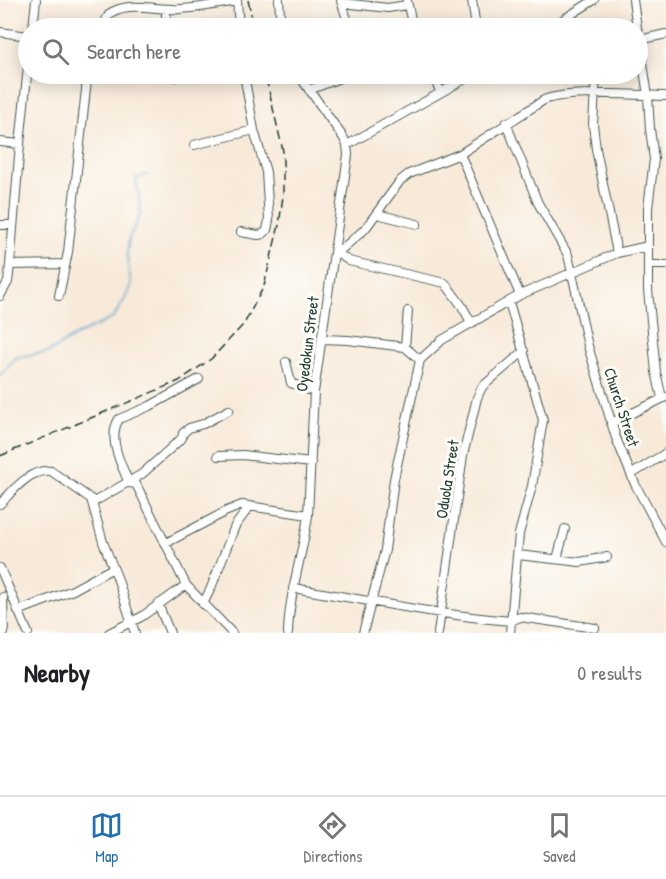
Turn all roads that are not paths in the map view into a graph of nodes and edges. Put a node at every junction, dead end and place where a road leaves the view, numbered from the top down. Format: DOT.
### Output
graph roads {
  1 [pos="36,0"];
  2 [pos="175,0"];
  3 [pos="279,0"];
  4 [pos="472,0"];
  5 [pos="633,0"];
  6 [pos="237,1"];
  7 [pos="589,1"];
  8 [pos="341,2"];
  9 [pos="407,2"];
  10 [pos="170,9"];
  11 [pos="34,18"];
  12 [pos="106,18"];
  13 [pos="168,18"];
  14 [pos="238,18"];
  15 [pos="280,18"];
  16 [pos="347,18"];
  17 [pos="411,18"];
  18 [pos="475,18"];
  19 [pos="564,18"];
  20 [pos="636,18"];
  21 [pos="0,32"];
  22 [pos="648,33"];
  23 [pos="666,34"];
  24 [pos="18,35"];
  25 [pos="26,84"];
  26 [pos="87,84"];
  27 [pos="246,84"];
  28 [pos="305,84"];
  29 [pos="324,84"];
  30 [pos="437,84"];
  31 [pos="456,84"];
  32 [pos="595,84"];
  33 [pos="646,84"];
  34 [pos="309,90"];
  35 [pos="441,92"];
  36 [pos="594,95"];
  37 [pos="648,96"];
  38 [pos="666,96"];
  39 [pos="506,123"];
  40 [pos="254,130"];
  41 [pos="0,142"];
  42 [pos="20,144"];
  43 [pos="194,145"];
  44 [pos="347,145"];
  45 [pos="460,154"];
  46 [pos="377,214"];
  47 [pos="417,224"];
  48 [pos="0,225"];
  49 [pos="13,225"];
  50 [pos="241,232"];
  51 [pos="648,246"];
  52 [pos="617,253"];
  53 [pos="334,255"];
  54 [pos="64,264"];
  55 [pos="10,265"];
  56 [pos="666,265"];
  57 [pos="649,266"];
  58 [pos="573,274"];
  59 [pos="520,295"];
  60 [pos="0,296"];
  61 [pos="59,296"];
  62 [pos="509,302"];
  63 [pos="408,311"];
  64 [pos="472,324"];
  65 [pos="322,339"];
  66 [pos="405,347"];
  67 [pos="524,351"];
  68 [pos="420,360"];
  69 [pos="286,362"];
  70 [pos="199,379"];
  71 [pos="314,392"];
  72 [pos="664,397"];
  73 [pos="229,410"];
  74 [pos="611,423"];
  75 [pos="666,453"];
  76 [pos="218,456"];
  77 [pos="311,463"];
  78 [pos="632,474"];
  79 [pos="129,483"];
  80 [pos="93,503"];
  81 [pos="0,504"];
  82 [pos="250,506"];
  83 [pos="308,515"];
  84 [pos="565,530"];
  85 [pos="666,542"];
  86 [pos="166,543"];
  87 [pos="518,555"];
  88 [pos="607,557"];
  89 [pos="556,559"];
  90 [pos="113,568"];
  91 [pos="1,571"];
  92 [pos="186,585"];
  93 [pos="294,588"];
  94 [pos="11,592"];
  95 [pos="2,596"];
  96 [pos="369,603"];
  97 [pos="158,604"];
  98 [pos="203,604"];
  99 [pos="18,611"];
  100 [pos="441,613"];
  101 [pos="511,621"];
  102 [pos="132,622"];
  103 [pos="595,628"];
  104 [pos="3,632"];
  105 [pos="28,633"];
  106 [pos="109,633"];
  107 [pos="135,633"];
  108 [pos="170,633"];
  109 [pos="232,633"];
  110 [pos="288,633"];
  111 [pos="363,633"];
  112 [pos="438,633"];
  113 [pos="510,633"];
  1 -- 11 [label="street"];
  2 -- 10 [label="street"];
  3 -- 15 [label="street"];
  4 -- 18 [label="street"];
  5 -- 20 [label="street"];
  6 -- 10 [label="street"];
  6 -- 14 [label="street"];
  7 -- 19 [label="street"];
  8 -- 9 [label="street"];
  8 -- 16 [label="street"];
  9 -- 17 [label="street"];
  10 -- 12 [label="street"];
  10 -- 13 [label="street"];
  21 -- 24 [label="street"];
  22 -- 23 [label="street"];
  25 -- 42 [label="street"];
  26 -- 54 [label="street"];
  27 -- 40 [label="street"];
  28 -- 34 [label="street"];
  29 -- 34 [label="street"];
  30 -- 35 [label="street"];
  31 -- 35 [label="street"];
  32 -- 36 [label="street"];
  33 -- 37 [label="street"];
  34 -- 44 [label="street"];
  35 -- 44 [label="street"];
  36 -- 37 [label="street"];
  36 -- 39 [label="street"];
  36 -- 52 [label="street"];
  37 -- 38 [label="street"];
  37 -- 51 [label="street"];
  39 -- 45 [label="street"];
  39 -- 58 [label="street, Church Street"];
  40 -- 43 [label="street"];
  40 -- 50 [label="street"];
  41 -- 42 [label="street"];
  42 -- 49 [label="street"];
  44 -- 53 [label="street, Oyedokun Street"];
  45 -- 46 [label="street"];
  45 -- 59 [label="street"];
  46 -- 47 [label="street"];
  46 -- 53 [label="street"];
  48 -- 49 [label="street"];
  49 -- 55 [label="street"];
  51 -- 52 [label="street"];
  51 -- 57 [label="street"];
  52 -- 58 [label="street"];
  53 -- 64 [label="street"];
  53 -- 65 [label="street, Oyedokun Street"];
  54 -- 55 [label="street"];
  54 -- 61 [label="street"];
  55 -- 60 [label="street"];
  56 -- 57 [label="street"];
  57 -- 72 [label="street"];
  58 -- 59 [label="street"];
  58 -- 74 [label="street, Church Street"];
  59 -- 62 [label="street"];
  62 -- 64 [label="street"];
  62 -- 67 [label="street"];
  63 -- 66 [label="street"];
  64 -- 68 [label="street"];
  65 -- 66 [label="street"];
  65 -- 71 [label="street, Oyedokun Street"];
  66 -- 68 [label="street"];
  67 -- 87 [label="street"];
  67 -- 100 [label="street, Oduola Street"];
  68 -- 96 [label="street"];
  69 -- 71 [label="street"];
  70 -- 79 [label="street"];
  71 -- 77 [label="street, Oyedokun Street"];
  72 -- 74 [label="street"];
  73 -- 79 [label="street"];
  74 -- 78 [label="street, Church Street"];
  75 -- 78 [label="street"];
  76 -- 77 [label="street"];
  77 -- 83 [label="street, Oyedokun Street"];
  78 -- 85 [label="street, Church Street"];
  79 -- 80 [label="street"];
  79 -- 86 [label="street"];
  80 -- 81 [label="street"];
  80 -- 90 [label="street"];
  82 -- 83 [label="street"];
  82 -- 86 [label="street"];
  82 -- 98 [label="street"];
  83 -- 93 [label="street, Oyedokun Street"];
  84 -- 89 [label="street"];
  86 -- 92 [label="street"];
  87 -- 89 [label="street"];
  87 -- 101 [label="street"];
  88 -- 89 [label="street"];
  90 -- 99 [label="street"];
  90 -- 102 [label="street"];
  91 -- 94 [label="street"];
  92 -- 97 [label="street"];
  92 -- 98 [label="street"];
  93 -- 96 [label="street"];
  93 -- 110 [label="street, Oyedokun Street"];
  94 -- 95 [label="street"];
  94 -- 99 [label="street"];
  95 -- 104 [label="street"];
  96 -- 100 [label="street"];
  96 -- 111 [label="street"];
  97 -- 102 [label="street"];
  97 -- 108 [label="street"];
  98 -- 109 [label="street"];
  99 -- 105 [label="street"];
  100 -- 101 [label="street"];
  100 -- 112 [label="street, Oduola Street"];
  101 -- 103 [label="street"];
  101 -- 113 [label="street"];
  102 -- 106 [label="street"];
  102 -- 107 [label="street"];
}
